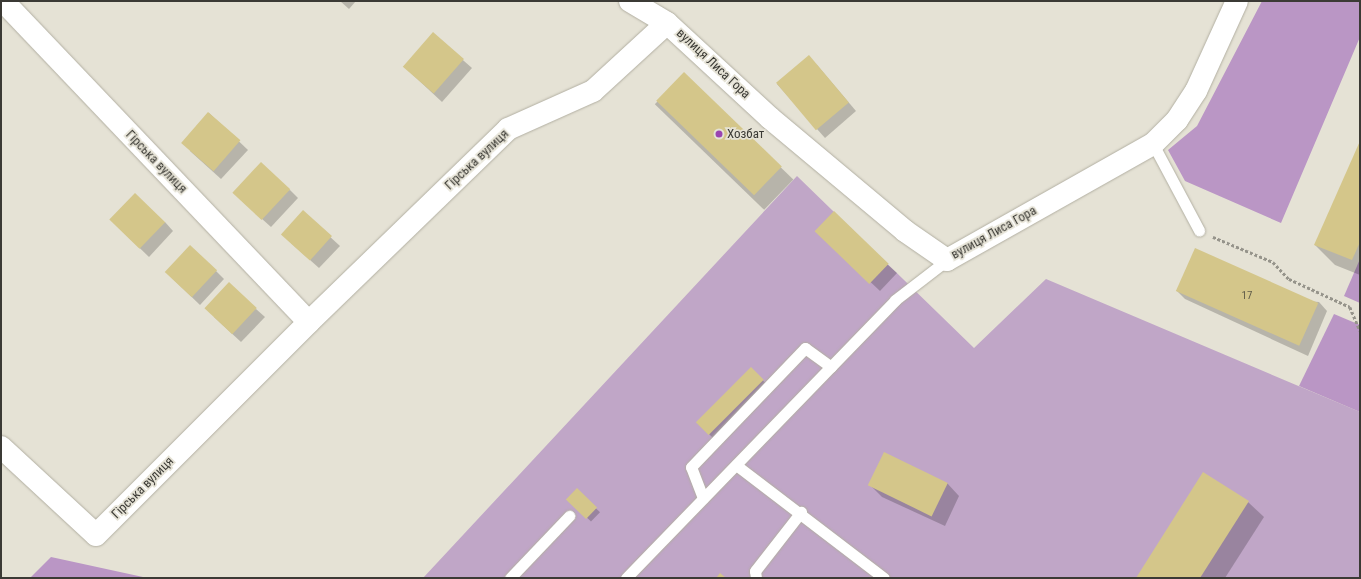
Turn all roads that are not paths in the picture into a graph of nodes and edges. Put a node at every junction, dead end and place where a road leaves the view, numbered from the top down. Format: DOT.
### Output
graph roads {
  1 [pos="3,1"];
  2 [pos="630,1"];
  3 [pos="1237,1"];
  4 [pos="667,23"];
  5 [pos="1153,144"];
  6 [pos="1199,230"];
  7 [pos="947,260"];
  8 [pos="309,322"];
  9 [pos="831,367"];
  10 [pos="1,447"];
  11 [pos="736,465"];
  12 [pos="703,498"];
  13 [pos="801,512"];
  14 [pos="569,516"];
  15 [pos="879,577"];
  16 [pos="510,578"];
  17 [pos="626,578"];
  18 [pos="756,578"];
  1 -- 8 [label="street, Гірська вулиця"];
  2 -- 4 [label="street"];
  3 -- 5 [label="street, вулиця Лиса Гора"];
  4 -- 7 [label="street, вулиця Лиса Гора"];
  4 -- 8 [label="street, Гірська вулиця"];
  5 -- 6 [label="lane"];
  5 -- 7 [label="street, вулиця Лиса Гора"];
  7 -- 9 [label="lane"];
  8 -- 10 [label="street, Гірська вулиця"];
  9 -- 11 [label="lane"];
  9 -- 12 [label="lane"];
  11 -- 12 [label="lane"];
  11 -- 13 [label="lane"];
  12 -- 17 [label="lane"];
  13 -- 15 [label="lane"];
  13 -- 18 [label="lane"];
  14 -- 16 [label="lane"];
}
